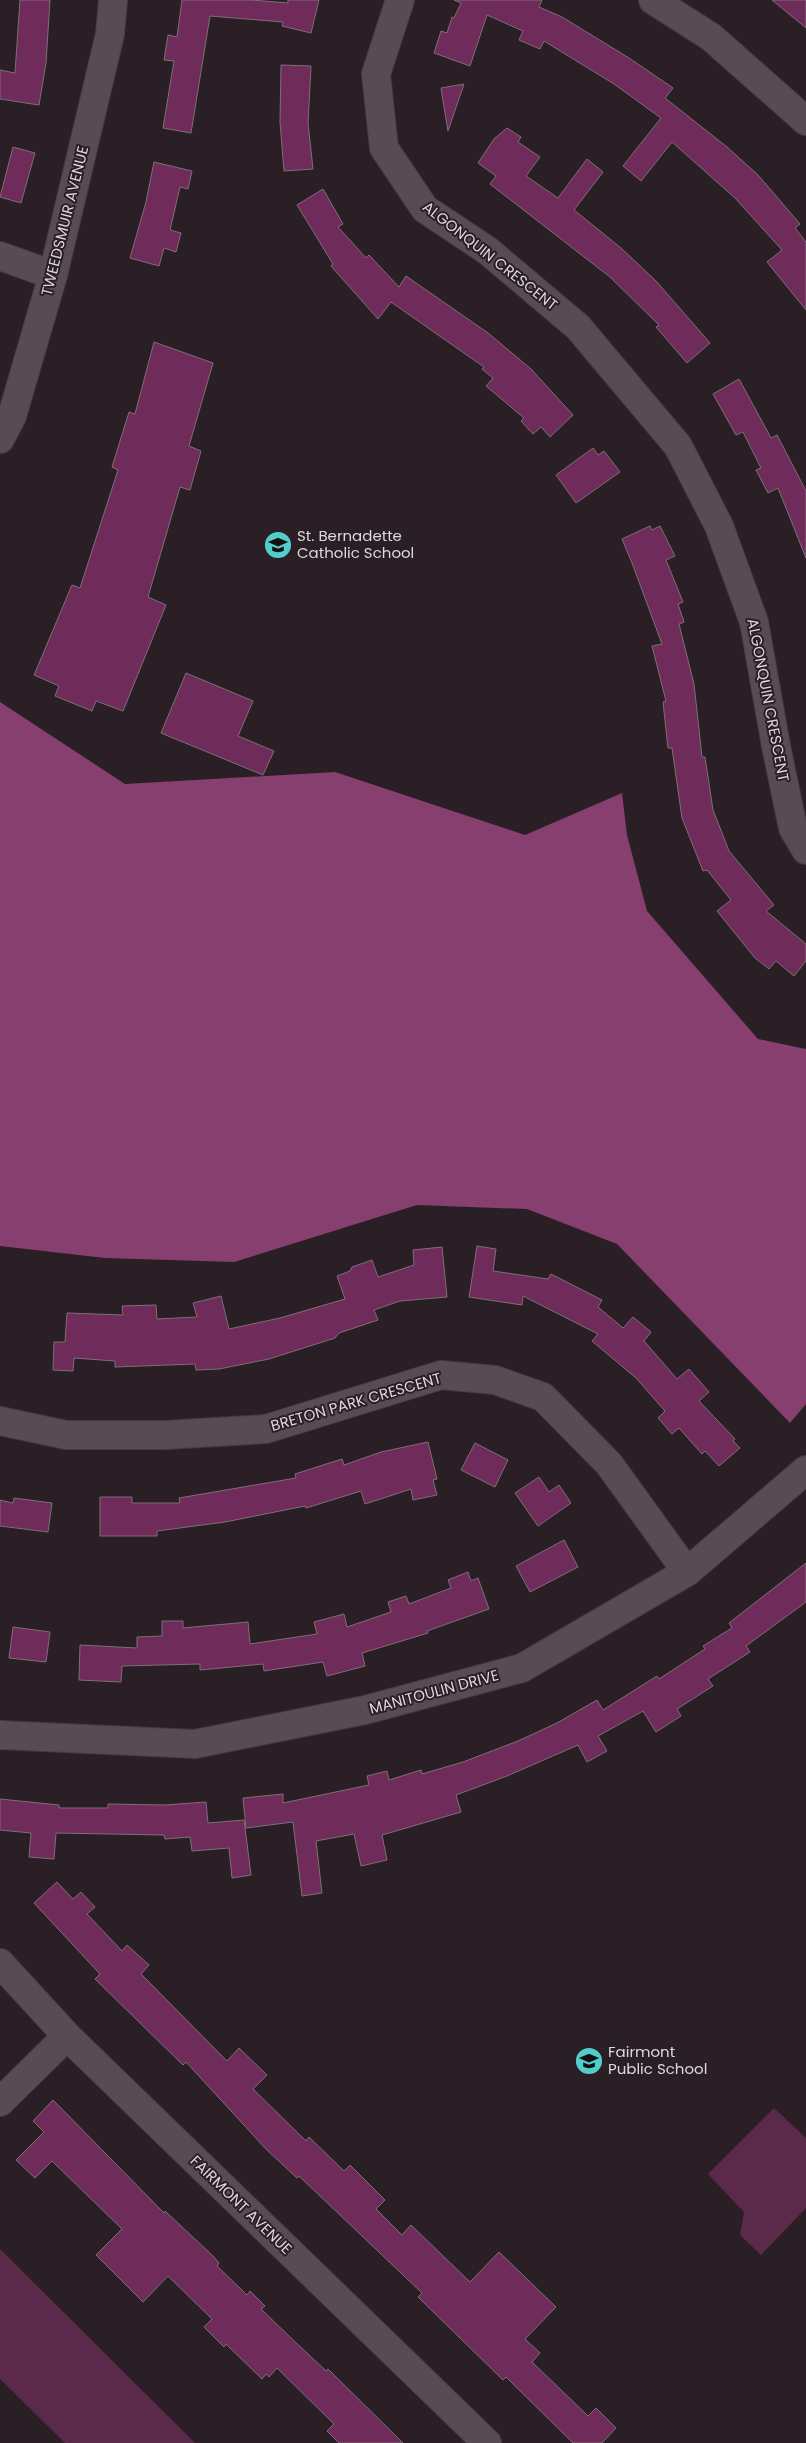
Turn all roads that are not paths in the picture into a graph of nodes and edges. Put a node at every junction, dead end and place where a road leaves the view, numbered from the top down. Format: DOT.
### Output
graph roads {
  1 [pos="113,0"];
  2 [pos="400,0"];
  3 [pos="654,0"];
  4 [pos="806,121"];
  5 [pos="0,256"];
  6 [pos="53,275"];
  7 [pos="0,438"];
  8 [pos="806,850"];
  9 [pos="0,1421"];
  10 [pos="806,1470"];
  11 [pos="687,1572"];
  12 [pos="0,1735"];
  13 [pos="0,1963"];
  14 [pos="67,2036"];
  15 [pos="0,2102"];
  16 [pos="487,2443"];
  1 -- 6 [label="street, TWEEDSMUIR AVENUE"];
  2 -- 8 [label="street, ALGONQUIN CRESCENT"];
  3 -- 4 [label="street"];
  5 -- 6 [label="street"];
  6 -- 7 [label="street, TWEEDSMUIR AVENUE"];
  9 -- 11 [label="street, BRETON PARK CRESCENT"];
  10 -- 11 [label="street, MANITOULIN DRIVE"];
  11 -- 12 [label="street, MANITOULIN DRIVE"];
  13 -- 14 [label="street, FAIRMONT AVENUE"];
  14 -- 15 [label="street"];
  14 -- 16 [label="street, FAIRMONT AVENUE"];
}
